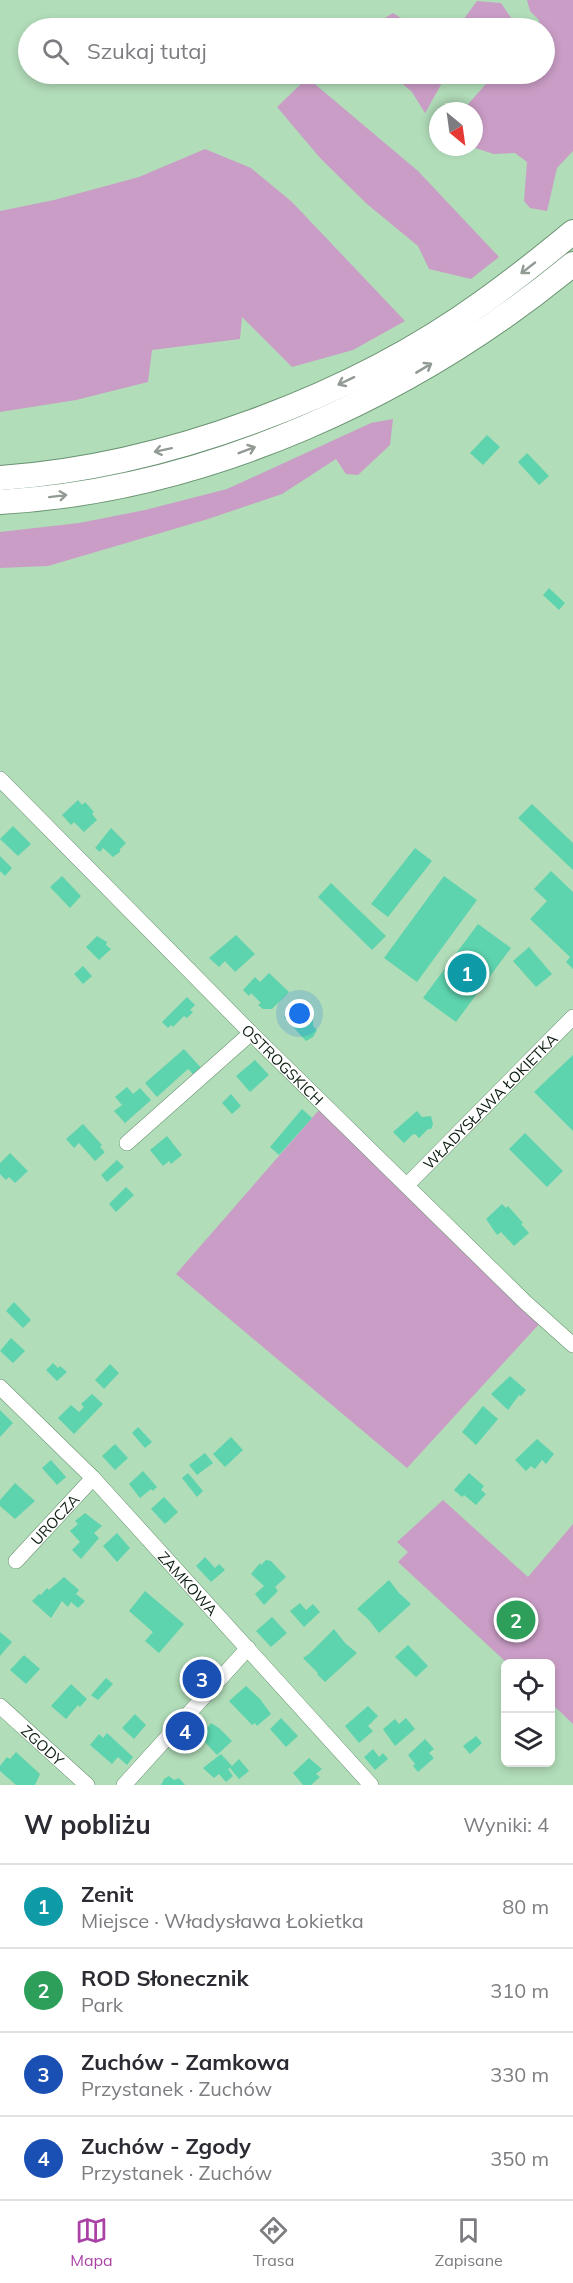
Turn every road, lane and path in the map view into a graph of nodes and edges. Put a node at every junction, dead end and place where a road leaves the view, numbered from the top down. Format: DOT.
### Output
graph roads {
  1 [pos="573,232"];
  2 [pos="573,264"];
  3 [pos="0,478"];
  4 [pos="0,502"];
  5 [pos="0,779"];
  6 [pos="573,1017"];
  7 [pos="251,1033"];
  8 [pos="127,1143"];
  9 [pos="407,1185"];
  10 [pos="573,1345"];
  11 [pos="0,1387"];
  12 [pos="93,1478"];
  13 [pos="16,1561"];
  14 [pos="248,1648"];
  15 [pos="0,1706"];
  16 [pos="87,1785"];
  17 [pos="124,1785"];
  18 [pos="370,1785"];
  1 -- 3 [label="main road, one-way"];
  4 -- 2 [label="main road, one-way"];
  5 -- 7 [label="street, OSTROGSKICH"];
  6 -- 9 [label="street, WŁADYSŁAWA ŁOKIETKA"];
  7 -- 8 [label="street"];
  7 -- 9 [label="street, OSTROGSKICH"];
  9 -- 10 [label="street, OSTROGSKICH"];
  11 -- 12 [label="street, ZAMKOWA"];
  12 -- 13 [label="street, UROCZA"];
  12 -- 14 [label="street, ZAMKOWA"];
  14 -- 17 [label="street"];
  14 -- 18 [label="street, ZAMKOWA"];
  15 -- 16 [label="street, ZGODY"];
}
